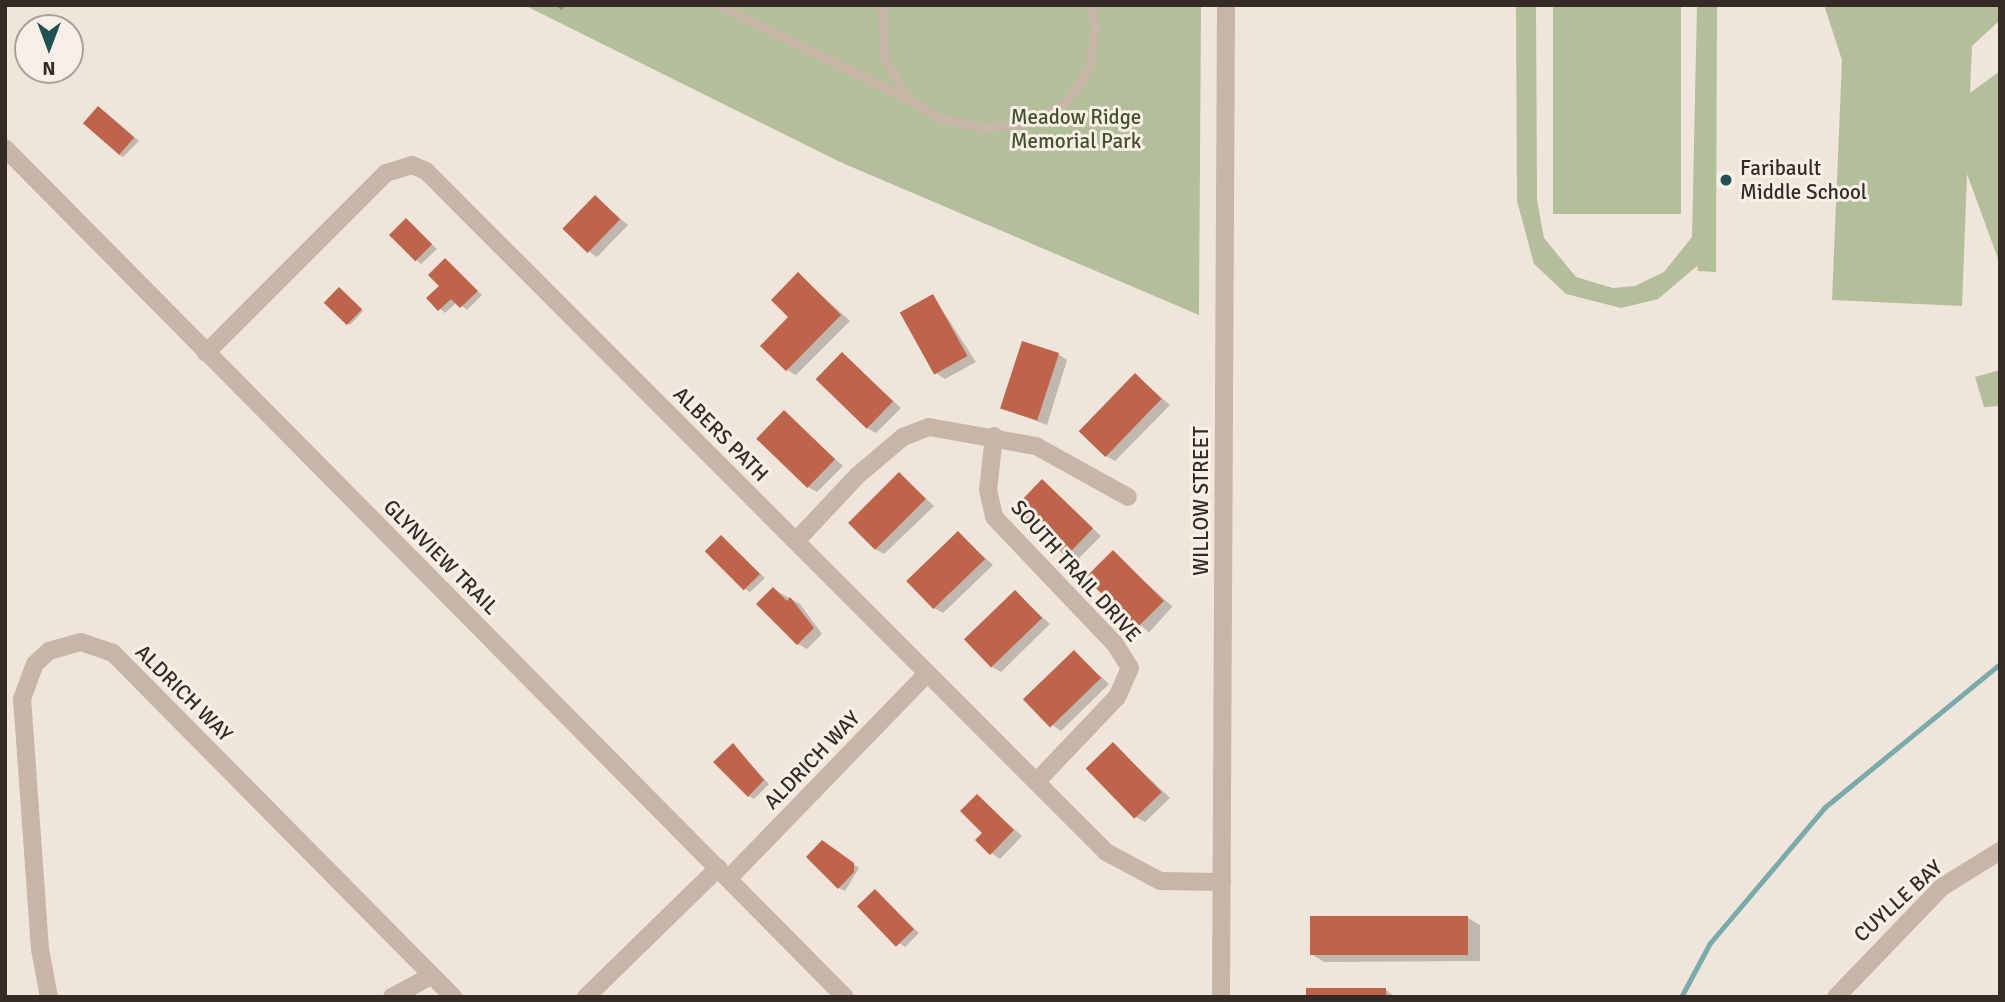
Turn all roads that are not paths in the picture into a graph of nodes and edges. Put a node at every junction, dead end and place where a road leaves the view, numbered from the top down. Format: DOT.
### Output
graph roads {
  1 [pos="719,5"];
  2 [pos="881,5"];
  3 [pos="1091,5"];
  4 [pos="1226,5"];
  5 [pos="908,99"];
  6 [pos="5,148"];
  7 [pos="206,353"];
  8 [pos="994,436"];
  9 [pos="1128,498"];
  10 [pos="796,541"];
  11 [pos="927,674"];
  12 [pos="1036,782"];
  13 [pos="2000,851"];
  14 [pos="724,873"];
  15 [pos="1222,882"];
  16 [pos="431,976"];
  17 [pos="49,997"];
  18 [pos="392,997"];
  19 [pos="454,997"];
  20 [pos="586,997"];
  21 [pos="845,997"];
  22 [pos="1221,997"];
  23 [pos="1836,997"];
  1 -- 5 [label="lane"];
  2 -- 5 [label="lane"];
  3 -- 5 [label="lane"];
  4 -- 15 [label="street, WILLOW STREET"];
  6 -- 7 [label="street, GLYNVIEW TRAIL"];
  7 -- 10 [label="street, ALBERS PATH"];
  7 -- 14 [label="street, GLYNVIEW TRAIL"];
  8 -- 9 [label="street"];
  8 -- 10 [label="street"];
  8 -- 12 [label="street, SOUTH TRAIL DRIVE"];
  10 -- 11 [label="street, ALBERS PATH"];
  11 -- 12 [label="street, ALBERS PATH"];
  11 -- 14 [label="street, ALDRICH WAY"];
  12 -- 15 [label="street, ALBERS PATH"];
  13 -- 23 [label="street, CUYLLE BAY"];
  14 -- 20 [label="street, ALDRICH WAY"];
  14 -- 21 [label="street, GLYNVIEW TRAIL"];
  15 -- 22 [label="street, WILLOW STREET"];
  16 -- 17 [label="street, ALDRICH WAY"];
  16 -- 18 [label="street"];
  16 -- 19 [label="street, ALDRICH WAY"];
}
